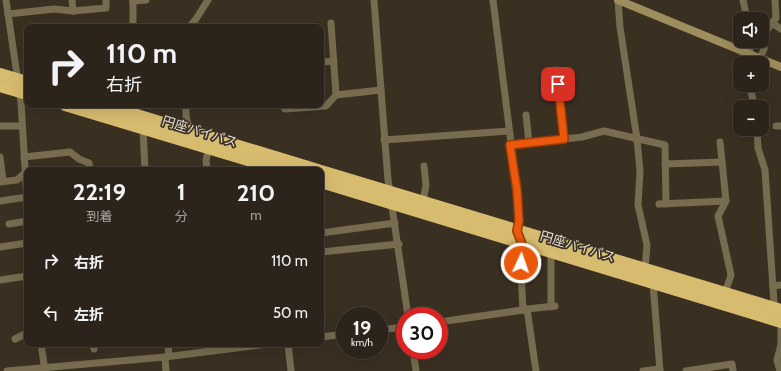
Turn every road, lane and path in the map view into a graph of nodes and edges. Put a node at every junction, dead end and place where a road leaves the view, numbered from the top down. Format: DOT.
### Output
graph roads {
  1 [pos="6,0"];
  2 [pos="72,0"];
  3 [pos="106,0"];
  4 [pos="146,0"];
  5 [pos="208,0"];
  6 [pos="374,0"];
  7 [pos="492,0"];
  8 [pos="618,0"];
  9 [pos="743,0"];
  10 [pos="775,0"];
  11 [pos="133,1"];
  12 [pos="5,11"];
  13 [pos="72,11"];
  14 [pos="746,12"];
  15 [pos="331,23"];
  16 [pos="772,23"];
  17 [pos="133,24"];
  18 [pos="192,24"];
  19 [pos="781,29"];
  20 [pos="748,56"];
  21 [pos="761,56"];
  22 [pos="334,61"];
  23 [pos="324,62"];
  24 [pos="769,62"];
  25 [pos="781,67"];
  26 [pos="557,70"];
  27 [pos="0,74"];
  28 [pos="0,86"];
  29 [pos="23,87"];
  30 [pos="381,90"];
  31 [pos="336,95"];
  32 [pos="324,106"];
  33 [pos="75,108"];
  34 [pos="123,108"];
  35 [pos="186,108"];
  36 [pos="286,108"];
  37 [pos="299,108"];
  38 [pos="135,110"];
  39 [pos="526,115"];
  40 [pos="0,126"];
  41 [pos="22,126"];
  42 [pos="143,129"];
  43 [pos="190,130"];
  44 [pos="509,131"];
  45 [pos="757,136"];
  46 [pos="564,139"];
  47 [pos="637,139"];
  48 [pos="384,140"];
  49 [pos="720,142"];
  50 [pos="529,143"];
  51 [pos="510,145"];
  52 [pos="208,148"];
  53 [pos="0,157"];
  54 [pos="24,157"];
  55 [pos="722,162"];
  56 [pos="665,164"];
  57 [pos="424,166"];
  58 [pos="25,167"];
  59 [pos="90,167"];
  60 [pos="145,167"];
  61 [pos="207,167"];
  62 [pos="267,167"];
  63 [pos="308,167"];
  64 [pos="324,172"];
  65 [pos="24,174"];
  66 [pos="2,182"];
  67 [pos="324,183"];
  68 [pos="24,197"];
  69 [pos="391,198"];
  70 [pos="0,201"];
  71 [pos="726,201"];
  72 [pos="423,202"];
  73 [pos="24,222"];
  74 [pos="395,223"];
  75 [pos="9,224"];
  76 [pos="517,231"];
  77 [pos="324,233"];
  78 [pos="24,243"];
  79 [pos="399,244"];
  80 [pos="522,244"];
  81 [pos="0,247"];
  82 [pos="324,252"];
  83 [pos="551,253"];
  84 [pos="644,269"];
  85 [pos="24,276"];
  86 [pos="0,280"];
  87 [pos="653,283"];
  88 [pos="781,285"];
  89 [pos="773,286"];
  90 [pos="725,293"];
  91 [pos="407,307"];
  92 [pos="525,310"];
  93 [pos="779,318"];
  94 [pos="448,321"];
  95 [pos="24,334"];
  96 [pos="336,335"];
  97 [pos="324,337"];
  98 [pos="15,339"];
  99 [pos="781,345"];
  100 [pos="41,347"];
  101 [pos="168,347"];
  102 [pos="242,347"];
  103 [pos="288,347"];
  104 [pos="167,356"];
  105 [pos="414,359"];
  106 [pos="103,363"];
  107 [pos="67,368"];
  108 [pos="45,369"];
  109 [pos="660,370"];
  110 [pos="7,371"];
  111 [pos="103,371"];
  112 [pos="166,371"];
  113 [pos="291,371"];
  114 [pos="416,371"];
  115 [pos="536,371"];
  116 [pos="643,371"];
  117 [pos="686,371"];
  118 [pos="733,371"];
  119 [pos="780,371"];
  1 -- 12 [label="street"];
  2 -- 13 [label="street"];
  3 -- 13 [label="street"];
  4 -- 11 [label="street"];
  5 -- 18 [label="street"];
  6 -- 30 [label="street"];
  7 -- 44 [label="street"];
  8 -- 20 [label="main road"];
  8 -- 47 [label="street"];
  9 -- 14 [label="street"];
  10 -- 16 [label="street"];
  11 -- 17 [label="street"];
  12 -- 13 [label="street"];
  12 -- 29 [label="street"];
  15 -- 22 [label="street"];
  16 -- 19 [label="street"];
  16 -- 21 [label="street"];
  22 -- 23 [label="street"];
  22 -- 31 [label="street"];
  24 -- 25 [label="main road"];
  26 -- 46 [label="street"];
  27 -- 29 [label="highway"];
  28 -- 29 [label="highway"];
  29 -- 41 [label="street"];
  30 -- 31 [label="street"];
  30 -- 48 [label="street"];
  31 -- 32 [label="street"];
  33 -- 42 [label="highway, 円座バイパス"];
  34 -- 38 [label="highway, 円座バイパス"];
  35 -- 43 [label="street"];
  36 -- 37 [label="street"];
  38 -- 43 [label="highway, 円座バイパス"];
  39 -- 50 [label="street"];
  40 -- 41 [label="street"];
  41 -- 54 [label="street"];
  42 -- 52 [label="highway, 円座バイパス"];
  42 -- 60 [label="street"];
  43 -- 63 [label="highway, 円座バイパス"];
  44 -- 48 [label="street"];
  44 -- 51 [label="street"];
  45 -- 89 [label="street"];
  46 -- 47 [label="street"];
  46 -- 50 [label="street"];
  47 -- 56 [label="street"];
  47 -- 84 [label="street"];
  48 -- 69 [label="street"];
  49 -- 55 [label="street"];
  50 -- 51 [label="street"];
  51 -- 76 [label="street"];
  52 -- 61 [label="street"];
  52 -- 62 [label="highway, 円座バイパス"];
  53 -- 66 [label="street"];
  54 -- 58 [label="street"];
  54 -- 59 [label="street"];
  55 -- 56 [label="street"];
  55 -- 71 [label="street"];
  56 -- 71 [label="street"];
  57 -- 72 [label="street"];
  64 -- 69 [label="highway, 円座バイパス"];
  65 -- 66 [label="street"];
  67 -- 69 [label="highway, 円座バイパス"];
  68 -- 70 [label="street"];
  69 -- 72 [label="highway, 円座バイパス"];
  69 -- 74 [label="street"];
  69 -- 80 [label="highway, 円座バイパス"];
  71 -- 90 [label="street"];
  72 -- 76 [label="highway, 円座バイパス"];
  73 -- 75 [label="street"];
  74 -- 77 [label="street"];
  74 -- 79 [label="street"];
  76 -- 80 [label="highway"];
  76 -- 84 [label="highway, 円座バイパス"];
  78 -- 81 [label="street"];
  79 -- 82 [label="street"];
  79 -- 91 [label="street"];
  80 -- 83 [label="highway, 円座バイパス"];
  80 -- 92 [label="street"];
  83 -- 87 [label="highway, 円座バイパス"];
  83 -- 92 [label="street"];
  84 -- 87 [label="highway"];
  84 -- 90 [label="highway, 円座バイパス"];
  85 -- 86 [label="street"];
  87 -- 93 [label="highway, 円座バイパス"];
  87 -- 109 [label="street"];
  88 -- 89 [label="street"];
  89 -- 93 [label="street"];
  90 -- 93 [label="highway, 円座バイパス"];
  92 -- 94 [label="street"];
  92 -- 115 [label="street"];
  93 -- 99 [label="street"];
  95 -- 98 [label="street"];
  96 -- 97 [label="street"];
  99 -- 119 [label="street"];
  100 -- 108 [label="street"];
  101 -- 104 [label="street"];
  102 -- 104 [label="street"];
  103 -- 113 [label="street"];
  104 -- 106 [label="street"];
  104 -- 112 [label="street"];
  105 -- 114 [label="street"];
  106 -- 107 [label="street"];
  106 -- 111 [label="street"];
  107 -- 108 [label="street"];
  108 -- 110 [label="street"];
  109 -- 116 [label="street"];
  117 -- 118 [label="street"];
}
